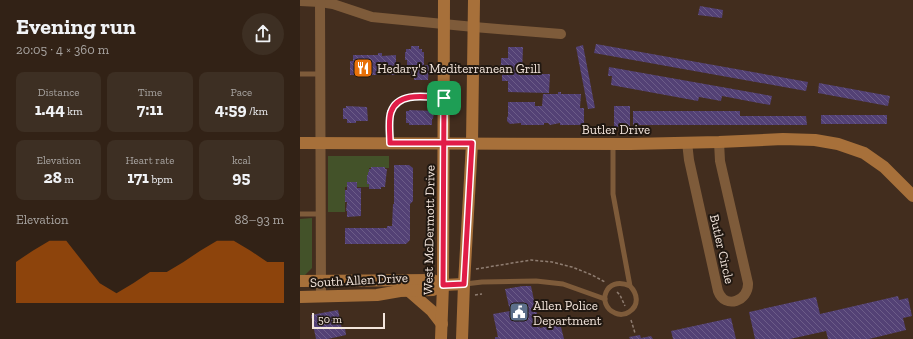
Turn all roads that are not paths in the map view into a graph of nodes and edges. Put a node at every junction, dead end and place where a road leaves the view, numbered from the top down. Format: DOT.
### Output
graph roads {
  1 [pos="444,0"];
  2 [pos="474,0"];
  3 [pos="300,1"];
  4 [pos="320,2"];
  5 [pos="444,24"];
  6 [pos="474,27"];
  7 [pos="561,34"];
  8 [pos="300,74"];
  9 [pos="321,74"];
  10 [pos="444,98"];
  11 [pos="687,142"];
  12 [pos="719,142"];
  13 [pos="300,143"];
  14 [pos="321,143"];
  15 [pos="390,143"];
  16 [pos="444,143"];
  17 [pos="472,143"];
  18 [pos="613,144"];
  19 [pos="913,196"];
  20 [pos="300,214"];
  21 [pos="322,214"];
  22 [pos="300,281"];
  23 [pos="322,281"];
  24 [pos="464,284"];
  25 [pos="443,285"];
  26 [pos="630,286"];
  27 [pos="409,291"];
  28 [pos="300,297"];
  29 [pos="321,297"];
  30 [pos="605,298"];
  31 [pos="442,324"];
  32 [pos="441,339"];
  33 [pos="462,339"];
  1 -- 5 [label="street, West McDermott Drive"];
  2 -- 6 [label="street"];
  3 -- 4 [label="street"];
  4 -- 5 [label="street"];
  4 -- 9 [label="street"];
  5 -- 6 [label="street"];
  5 -- 10 [label="street, West McDermott Drive"];
  6 -- 7 [label="street"];
  6 -- 17 [label="street"];
  8 -- 9 [label="lane"];
  9 -- 14 [label="street"];
  10 -- 15 [label="lane"];
  10 -- 16 [label="street, West McDermott Drive"];
  11 -- 12 [label="street, Butler Drive"];
  11 -- 12 [label="street, Butler Circle"];
  11 -- 18 [label="street, Butler Drive"];
  12 -- 19 [label="street, Butler Drive"];
  13 -- 14 [label="street, Butler Drive"];
  14 -- 15 [label="street, Butler Drive"];
  14 -- 21 [label="street"];
  15 -- 16 [label="street, Butler Drive"];
  16 -- 17 [label="street, Butler Drive"];
  16 -- 25 [label="street, West McDermott Drive"];
  17 -- 18 [label="street, Butler Drive"];
  17 -- 24 [label="street"];
  18 -- 26 [label="lane"];
  20 -- 21 [label="lane"];
  21 -- 23 [label="street"];
  22 -- 23 [label="street, South Allen Drive"];
  23 -- 25 [label="street, South Allen Drive"];
  23 -- 29 [label="street"];
  24 -- 25 [label="street, South Allen Drive"];
  24 -- 30 [label="lane"];
  24 -- 33 [label="street"];
  25 -- 27 [label="street, South Allen Drive"];
  25 -- 31 [label="street, West McDermott Drive"];
  26 -- 30 [label="lane"];
  26 -- 30 [label="lane"];
  27 -- 29 [label="street, South Allen Drive"];
  27 -- 31 [label="street"];
  28 -- 29 [label="street, South Allen Drive"];
  31 -- 32 [label="street, West McDermott Drive"];
}
